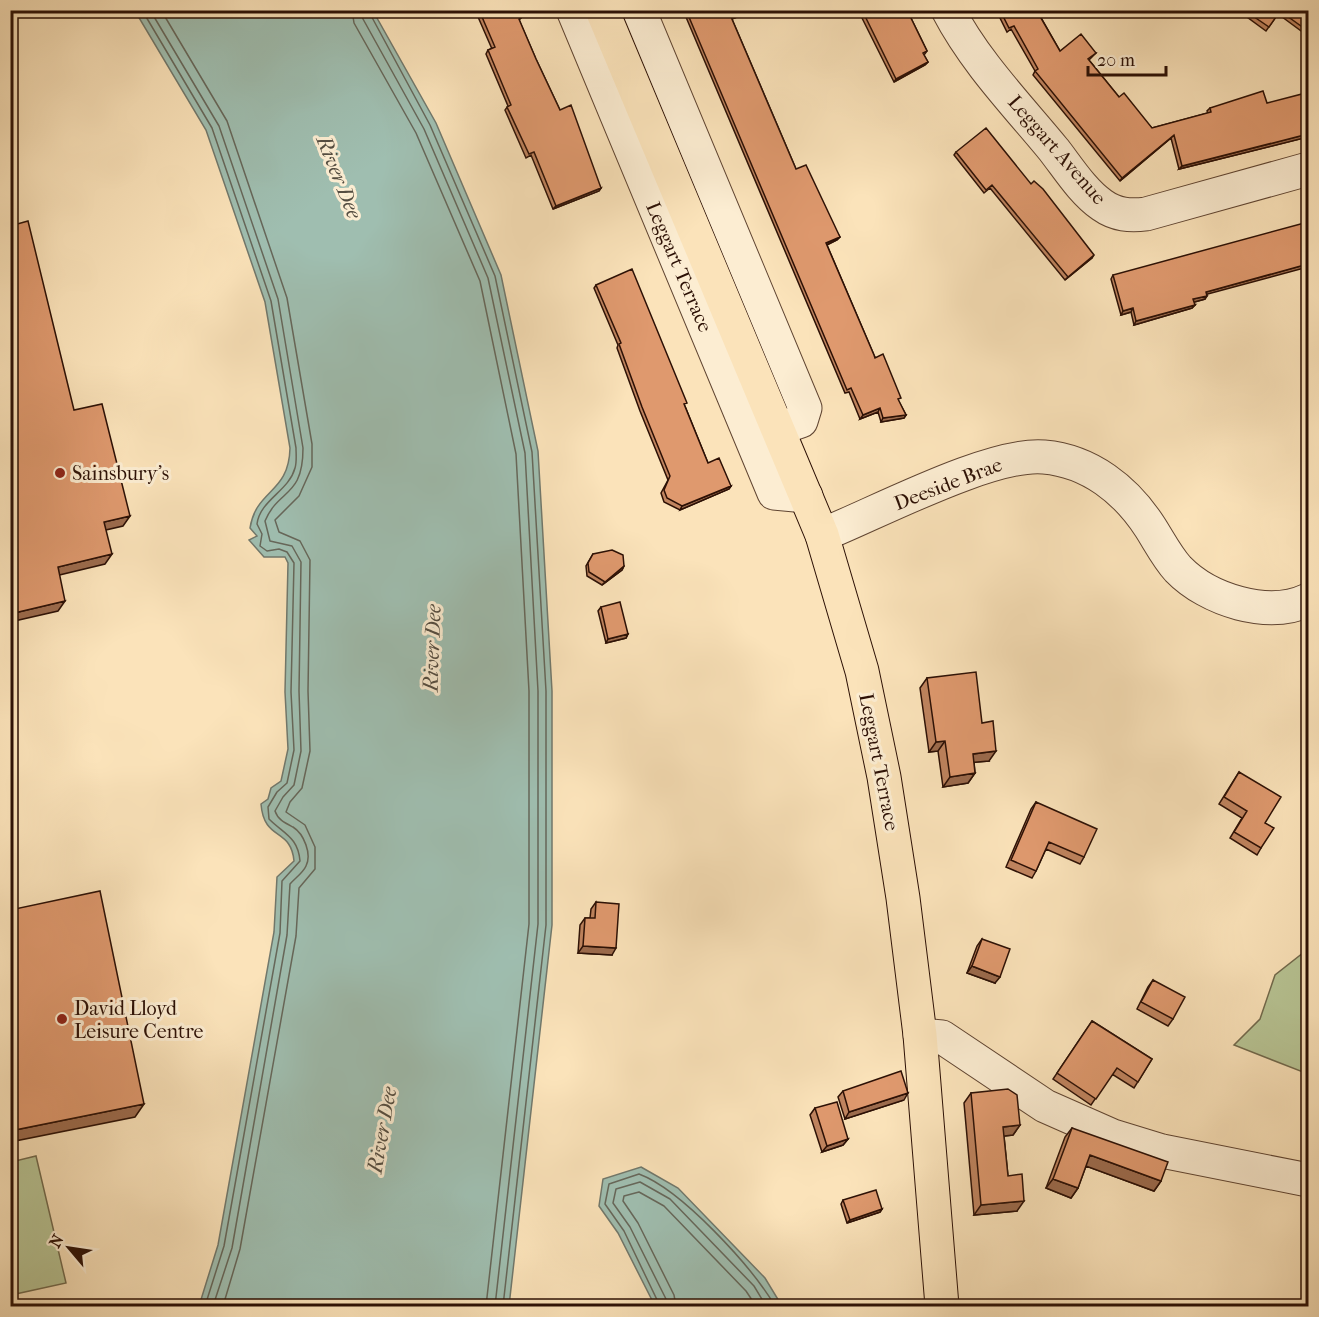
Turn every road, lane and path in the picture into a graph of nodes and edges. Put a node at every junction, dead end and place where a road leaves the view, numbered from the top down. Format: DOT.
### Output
graph roads {
  1 [pos="573,10"];
  2 [pos="602,10"];
  3 [pos="639,10"];
  4 [pos="948,10"];
  5 [pos="1308,169"];
  6 [pos="778,429"];
  7 [pos="806,496"];
  8 [pos="822,535"];
  9 [pos="1308,600"];
  10 [pos="920,1035"];
  11 [pos="1308,1180"];
  12 [pos="942,1306"];
  1 -- 7 [label="street, Leggart Terrace"];
  2 -- 6 [label="main road, Leggart Terrace"];
  3 -- 6 [label="street"];
  4 -- 5 [label="street, Leggart Avenue"];
  6 -- 7 [label="main road, Leggart Terrace"];
  7 -- 8 [label="main road, Leggart Terrace"];
  8 -- 9 [label="street, Deeside Brae"];
  8 -- 10 [label="main road, Leggart Terrace"];
  10 -- 11 [label="street"];
  10 -- 12 [label="main road, Leggart Terrace"];
}
